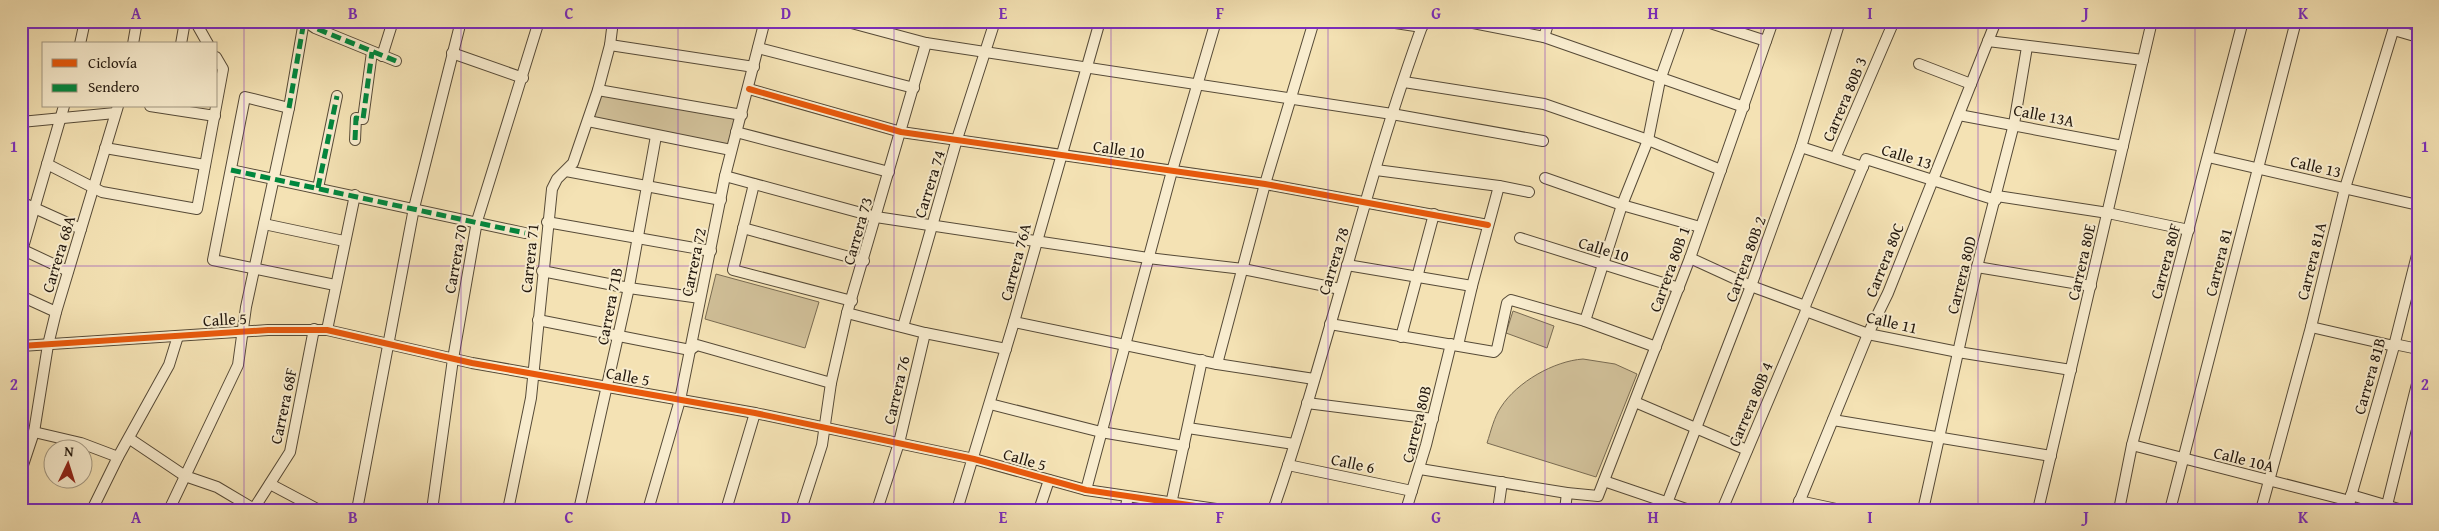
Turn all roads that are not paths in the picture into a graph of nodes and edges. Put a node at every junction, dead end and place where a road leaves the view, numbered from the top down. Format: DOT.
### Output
graph roads {
  1 [pos="86,21"];
  2 [pos="138,21"];
  3 [pos="185,21"];
  4 [pos="195,21"];
  5 [pos="304,21"];
  6 [pos="393,21"];
  7 [pos="461,21"];
  8 [pos="539,21"];
  9 [pos="613,21"];
  10 [pos="744,21"];
  11 [pos="844,21"];
  12 [pos="995,21"];
  13 [pos="1100,21"];
  14 [pos="1216,21"];
  15 [pos="1314,21"];
  16 [pos="1382,21"];
  17 [pos="1463,21"];
  18 [pos="1549,21"];
  19 [pos="1681,21"];
  20 [pos="1704,21"];
  21 [pos="1773,21"];
  22 [pos="1840,21"];
  23 [pos="1894,21"];
  24 [pos="1996,21"];
  25 [pos="2152,21"];
  26 [pos="2243,21"];
  27 [pos="2296,21"];
  28 [pos="766,23"];
  29 [pos="1423,24"];
  30 [pos="2395,26"];
  31 [pos="1544,37"];
  32 [pos="2418,37"];
  33 [pos="1988,40"];
  34 [pos="1766,41"];
  35 [pos="81,42"];
  36 [pos="133,42"];
  37 [pos="181,42"];
  38 [pos="207,42"];
  39 [pos="926,43"];
  40 [pos="610,45"];
  41 [pos="2027,47"];
  42 [pos="758,48"];
  43 [pos="372,52"];
  44 [pos="452,52"];
  45 [pos="986,53"];
  46 [pos="382,56"];
  47 [pos="218,60"];
  48 [pos="2143,60"];
  49 [pos="396,61"];
  50 [pos="1919,64"];
  51 [pos="754,67"];
  52 [pos="1088,68"];
  53 [pos="523,78"];
  54 [pos="1660,80"];
  55 [pos="1404,82"];
  56 [pos="1971,84"];
  57 [pos="1198,86"];
  58 [pos="914,88"];
  59 [pos="748,89"];
  60 [pos="598,90"];
  61 [pos="337,96"];
  62 [pos="218,98"];
  63 [pos="1291,99"];
  64 [pos="1744,107"];
  65 [pos="63,108"];
  66 [pos="173,108"];
  67 [pos="216,108"];
  68 [pos="289,108"];
  69 [pos="116,110"];
  70 [pos="1392,114"];
  71 [pos="742,115"];
  72 [pos="1959,115"];
  73 [pos="215,116"];
  74 [pos="60,119"];
  75 [pos="588,121"];
  76 [pos="21,122"];
  77 [pos="2014,124"];
  78 [pos="736,132"];
  79 [pos="901,132"];
  80 [pos="656,136"];
  81 [pos="957,139"];
  82 [pos="355,140"];
  83 [pos="1648,140"];
  84 [pos="1544,141"];
  85 [pos="2123,146"];
  86 [pos="1801,147"];
  87 [pos="105,148"];
  88 [pos="731,150"];
  89 [pos="1061,155"];
  90 [pos="1836,156"];
  91 [pos="2208,157"];
  92 [pos="1865,163"];
  93 [pos="47,164"];
  94 [pos="205,165"];
  95 [pos="2258,169"];
  96 [pos="231,170"];
  97 [pos="1376,170"];
  98 [pos="1721,170"];
  99 [pos="566,171"];
  100 [pos="1172,171"];
  101 [pos="889,172"];
  102 [pos="725,176"];
  103 [pos="273,178"];
  104 [pos="1545,178"];
  105 [pos="1933,179"];
  106 [pos="754,184"];
  107 [pos="1265,184"];
  108 [pos="1499,186"];
  109 [pos="94,188"];
  110 [pos="318,188"];
  111 [pos="648,188"];
  112 [pos="2345,188"];
  113 [pos="1529,192"];
  114 [pos="354,195"];
  115 [pos="1996,198"];
  116 [pos="721,200"];
  117 [pos="21,202"];
  118 [pos="1367,203"];
  119 [pos="1622,205"];
  120 [pos="2418,205"];
  121 [pos="34,208"];
  122 [pos="414,208"];
  123 [pos="2108,213"];
  124 [pos="1434,214"];
  125 [pos="876,217"];
  126 [pos="477,221"];
  127 [pos="547,222"];
  128 [pos="264,224"];
  129 [pos="932,225"];
  130 [pos="1488,225"];
  131 [pos="1700,227"];
  132 [pos="743,228"];
  133 [pos="81,229"];
  134 [pos="2189,230"];
  135 [pos="525,233"];
  136 [pos="1520,238"];
  137 [pos="637,239"];
  138 [pos="1036,239"];
  139 [pos="344,241"];
  140 [pos="2418,250"];
  141 [pos="22,251"];
  142 [pos="711,251"];
  143 [pos="1148,258"];
  144 [pos="1690,258"];
  145 [pos="864,261"];
  146 [pos="1603,264"];
  147 [pos="1347,265"];
  148 [pos="1976,266"];
  149 [pos="255,267"];
  150 [pos="1243,269"];
  151 [pos="68,271"];
  152 [pos="542,271"];
  153 [pos="1416,278"];
  154 [pos="335,285"];
  155 [pos="1472,286"];
  156 [pos="1752,286"];
  157 [pos="2091,286"];
  158 [pos="629,288"];
  159 [pos="1679,288"];
  160 [pos="1340,289"];
  161 [pos="21,296"];
  162 [pos="700,298"];
  163 [pos="852,301"];
  164 [pos="1806,308"];
  165 [pos="56,312"];
  166 [pos="847,313"];
  167 [pos="538,320"];
  168 [pos="1014,322"];
  169 [pos="1585,322"];
  170 [pos="1330,324"];
  171 [pos="904,327"];
  172 [pos="2311,327"];
  173 [pos="314,329"];
  174 [pos="327,330"];
  175 [pos="243,332"];
  176 [pos="924,333"];
  177 [pos="1868,334"];
  178 [pos="178,336"];
  179 [pos="619,337"];
  180 [pos="1401,337"];
  181 [pos="387,344"];
  182 [pos="1125,344"];
  183 [pos="48,345"];
  184 [pos="1454,345"];
  185 [pos="2394,345"];
  186 [pos="21,346"];
  187 [pos="1656,347"];
  188 [pos="1006,349"];
  189 [pos="2418,349"];
  190 [pos="690,350"];
  191 [pos="1958,352"];
  192 [pos="453,359"];
  193 [pos="1202,360"];
  194 [pos="1217,364"];
  195 [pos="2072,370"];
  196 [pos="534,373"];
  197 [pos="1314,379"];
  198 [pos="2418,380"];
  199 [pos="832,383"];
  200 [pos="608,386"];
  201 [pos="680,400"];
  202 [pos="1635,402"];
  203 [pos="1306,403"];
  204 [pos="990,404"];
  205 [pos="755,413"];
  206 [pos="1433,419"];
  207 [pos="1833,420"];
  208 [pos="1188,428"];
  209 [pos="825,429"];
  210 [pos="1696,429"];
  211 [pos="34,432"];
  212 [pos="1102,432"];
  213 [pos="1940,437"];
  214 [pos="130,439"];
  215 [pos="899,444"];
  216 [pos="1294,444"];
  217 [pos="2132,445"];
  218 [pos="1184,446"];
  219 [pos="1747,450"];
  220 [pos="2051,456"];
  221 [pos="118,457"];
  222 [pos="974,459"];
  223 [pos="2183,459"];
  224 [pos="1288,465"];
  225 [pos="1420,469"];
  226 [pos="21,471"];
  227 [pos="185,476"];
  228 [pos="1049,480"];
  229 [pos="1604,481"];
  230 [pos="2268,481"];
  231 [pos="1502,482"];
  232 [pos="270,484"];
  233 [pos="1086,490"];
  234 [pos="1412,491"];
  235 [pos="1567,493"];
  236 [pos="1128,497"];
  237 [pos="2349,502"];
  238 [pos="1667,503"];
  239 [pos="1171,504"];
  240 [pos="1798,505"];
  241 [pos="2387,505"];
  242 [pos="254,509"];
  243 [pos="92,510"];
  244 [pos="169,510"];
  245 [pos="319,510"];
  246 [pos="357,510"];
  247 [pos="432,510"];
  248 [pos="508,510"];
  249 [pos="578,510"];
  250 [pos="648,510"];
  251 [pos="726,510"];
  252 [pos="801,510"];
  253 [pos="878,510"];
  254 [pos="957,510"];
  255 [pos="1039,510"];
  256 [pos="1124,510"];
  257 [pos="1223,510"];
  258 [pos="1273,510"];
  259 [pos="1406,510"];
  260 [pos="1498,510"];
  261 [pos="1566,510"];
  262 [pos="1689,510"];
  263 [pos="1722,510"];
  264 [pos="1841,510"];
  265 [pos="1923,510"];
  266 [pos="2038,510"];
  267 [pos="2119,510"];
  268 [pos="2170,510"];
  269 [pos="2261,510"];
  270 [pos="2402,510"];
  1 -- 35 [label="street"];
  2 -- 36 [label="street"];
  3 -- 37 [label="street"];
  4 -- 38 [label="street"];
  5 -- 43 [label="street"];
  5 -- 68 [label="street"];
  6 -- 46 [label="street"];
  7 -- 44 [label="street"];
  8 -- 53 [label="street, Carrera 70"];
  9 -- 40 [label="street, Carrera 71"];
  10 -- 28 [label="street"];
  11 -- 39 [label="street"];
  12 -- 45 [label="street, Carrera 74"];
  13 -- 52 [label="street, Carrera 76A"];
  14 -- 57 [label="street"];
  15 -- 63 [label="street"];
  16 -- 29 [label="street"];
  17 -- 31 [label="street"];
  18 -- 31 [label="street"];
  19 -- 54 [label="street"];
  20 -- 34 [label="street"];
  21 -- 34 [label="street, Carrera 80B 1"];
  22 -- 86 [label="street, Carrera 80B 2"];
  23 -- 90 [label="street, Carrera 80B 3"];
  24 -- 33 [label="street, Carrera 80C"];
  25 -- 48 [label="street, Carrera 80E"];
  26 -- 91 [label="street, Carrera 80F"];
  27 -- 95 [label="street, Carrera 81"];
  28 -- 42 [label="street, Carrera 72"];
  29 -- 55 [label="street, Carrera 78"];
  30 -- 32 [label="street"];
  30 -- 112 [label="street, Carrera 81A"];
  31 -- 54 [label="street"];
  33 -- 41 [label="street"];
  33 -- 56 [label="street, Carrera 80C"];
  34 -- 64 [label="street, Carrera 80B 1"];
  39 -- 45 [label="street"];
  39 -- 58 [label="street, Carrera 73"];
  40 -- 51 [label="street"];
  40 -- 60 [label="street, Carrera 71"];
  41 -- 48 [label="street"];
  41 -- 77 [label="street, Carrera 80D"];
  42 -- 51 [label="street, Carrera 72"];
  42 -- 58 [label="street"];
  43 -- 46 [label="street"];
  43 -- 82 [label="street"];
  44 -- 53 [label="street"];
  44 -- 122 [label="street"];
  45 -- 52 [label="street"];
  45 -- 81 [label="street, Carrera 74"];
  46 -- 49 [label="street"];
  47 -- 62 [label="street"];
  48 -- 85 [label="street, Carrera 80E"];
  50 -- 56 [label="street"];
  51 -- 59 [label="street, Carrera 72"];
  52 -- 57 [label="street"];
  52 -- 89 [label="street, Carrera 76A"];
  53 -- 126 [label="street, Carrera 70"];
  54 -- 64 [label="street"];
  54 -- 83 [label="street"];
  55 -- 70 [label="street, Carrera 78"];
  55 -- 83 [label="street"];
  56 -- 72 [label="street, Carrera 80C"];
  57 -- 63 [label="street"];
  57 -- 100 [label="street"];
  58 -- 79 [label="street, Carrera 73"];
  59 -- 71 [label="street, Carrera 72"];
  59 -- 79 [label="street, Calle 10"];
  60 -- 71 [label="street"];
  60 -- 75 [label="street, Carrera 71"];
  61 -- 110 [label="street"];
  63 -- 70 [label="street"];
  63 -- 107 [label="street"];
  64 -- 98 [label="street, Carrera 80B 1"];
  65 -- 74 [label="street"];
  66 -- 73 [label="street"];
  67 -- 73 [label="street"];
  68 -- 96 [label="street"];
  68 -- 103 [label="street"];
  69 -- 74 [label="street"];
  69 -- 87 [label="street, Carrera 68A"];
  70 -- 84 [label="street"];
  70 -- 97 [label="street, Carrera 78"];
  71 -- 78 [label="street, Carrera 72"];
  72 -- 77 [label="street, Calle 13A"];
  72 -- 105 [label="street, Carrera 80C"];
  73 -- 94 [label="street"];
  74 -- 76 [label="street"];
  74 -- 93 [label="street"];
  75 -- 80 [label="street"];
  75 -- 99 [label="street, Carrera 71"];
  77 -- 85 [label="street, Calle 13A"];
  77 -- 115 [label="street, Carrera 80D"];
  78 -- 88 [label="street, Carrera 72"];
  78 -- 101 [label="street"];
  79 -- 81 [label="street, Calle 10"];
  79 -- 101 [label="street, Carrera 73"];
  80 -- 88 [label="street"];
  80 -- 111 [label="street, Carrera 71B"];
  81 -- 89 [label="street, Calle 10"];
  81 -- 129 [label="street, Carrera 74"];
  83 -- 98 [label="street"];
  83 -- 119 [label="street"];
  85 -- 123 [label="street, Carrera 80E"];
  86 -- 90 [label="street, Carrera 80B 3"];
  86 -- 156 [label="street, Carrera 80B 2"];
  87 -- 94 [label="street"];
  87 -- 109 [label="street, Carrera 68A"];
  88 -- 102 [label="street, Carrera 72"];
  89 -- 100 [label="street, Calle 10"];
  89 -- 138 [label="street, Carrera 76A"];
  90 -- 92 [label="street, Calle 13"];
  91 -- 95 [label="street, Calle 13"];
  91 -- 134 [label="street, Carrera 80F"];
  92 -- 105 [label="street, Calle 13"];
  92 -- 164 [label="street, Carrera 80B 4"];
  93 -- 109 [label="street"];
  93 -- 121 [label="street"];
  94 -- 109 [label="street"];
  95 -- 112 [label="street, Calle 13"];
  95 -- 223 [label="street, Carrera 81"];
  96 -- 103 [label="street"];
  96 -- 149 [label="street"];
  97 -- 108 [label="street"];
  97 -- 118 [label="street, Carrera 78"];
  98 -- 131 [label="street, Carrera 80B 1"];
  99 -- 111 [label="street"];
  99 -- 127 [label="street, Carrera 71"];
  100 -- 107 [label="street, Calle 10"];
  100 -- 143 [label="street"];
  101 -- 125 [label="street, Carrera 73"];
  102 -- 106 [label="street"];
  102 -- 116 [label="street, Carrera 72"];
  103 -- 110 [label="street"];
  103 -- 128 [label="street"];
  104 -- 119 [label="street"];
  105 -- 115 [label="street, Calle 13"];
  105 -- 177 [label="street, Carrera 80C"];
  106 -- 125 [label="street"];
  106 -- 132 [label="street"];
  107 -- 118 [label="street, Calle 10"];
  107 -- 150 [label="street"];
  108 -- 113 [label="street"];
  108 -- 130 [label="street, Carrera 80B"];
  109 -- 133 [label="street, Carrera 68A"];
  110 -- 114 [label="street"];
  111 -- 116 [label="street"];
  111 -- 137 [label="street, Carrera 71B"];
  112 -- 120 [label="street, Calle 13"];
  112 -- 172 [label="street, Carrera 81A"];
  114 -- 122 [label="street"];
  114 -- 139 [label="street"];
  115 -- 123 [label="street, Calle 13"];
  115 -- 148 [label="street, Carrera 80D"];
  116 -- 142 [label="street, Carrera 72"];
  117 -- 121 [label="street"];
  118 -- 124 [label="street, Calle 10"];
  118 -- 147 [label="street, Carrera 78"];
  119 -- 131 [label="street"];
  119 -- 146 [label="street"];
  121 -- 133 [label="street"];
  121 -- 141 [label="street"];
  122 -- 126 [label="street"];
  122 -- 181 [label="street"];
  123 -- 134 [label="street, Calle 13"];
  123 -- 157 [label="street, Carrera 80E"];
  124 -- 130 [label="street, Calle 10"];
  124 -- 153 [label="street"];
  125 -- 129 [label="street"];
  125 -- 145 [label="street, Carrera 73"];
  126 -- 135 [label="street"];
  126 -- 192 [label="street, Carrera 70"];
  127 -- 137 [label="street"];
  127 -- 152 [label="street, Carrera 71"];
  128 -- 139 [label="street"];
  128 -- 149 [label="street"];
  129 -- 138 [label="street"];
  129 -- 171 [label="street, Carrera 74"];
  130 -- 155 [label="street, Carrera 80B"];
  131 -- 144 [label="street, Carrera 80B 1"];
  132 -- 145 [label="street"];
  132 -- 163 [label="street"];
  133 -- 151 [label="street, Carrera 68A"];
  134 -- 217 [label="street, Carrera 80F"];
  136 -- 146 [label="street, Calle 10"];
  137 -- 142 [label="street"];
  137 -- 158 [label="street, Carrera 71B"];
  138 -- 143 [label="street"];
  138 -- 168 [label="street, Carrera 76A"];
  139 -- 154 [label="street"];
  140 -- 185 [label="street, Carrera 81B"];
  141 -- 151 [label="street"];
  142 -- 162 [label="street, Carrera 72"];
  143 -- 150 [label="street"];
  143 -- 182 [label="street"];
  144 -- 156 [label="street, Calle 11"];
  144 -- 159 [label="street, Carrera 80B 1"];
  145 -- 163 [label="street, Carrera 73"];
  146 -- 159 [label="street, Calle 10"];
  146 -- 169 [label="street"];
  147 -- 153 [label="street"];
  147 -- 160 [label="street, Carrera 78"];
  148 -- 157 [label="street"];
  148 -- 191 [label="street, Carrera 80D"];
  149 -- 154 [label="street"];
  149 -- 175 [label="street"];
  150 -- 160 [label="street"];
  150 -- 194 [label="street"];
  151 -- 165 [label="street, Carrera 68A"];
  152 -- 158 [label="street"];
  152 -- 167 [label="street, Carrera 71"];
  153 -- 155 [label="street"];
  153 -- 180 [label="street"];
  154 -- 174 [label="street"];
  155 -- 184 [label="street, Carrera 80B"];
  156 -- 164 [label="street, Calle 11"];
  156 -- 210 [label="street, Carrera 80B 2"];
  157 -- 195 [label="street, Carrera 80E"];
  158 -- 162 [label="street"];
  158 -- 179 [label="street, Carrera 71B"];
  159 -- 187 [label="street, Carrera 80B 1"];
  160 -- 170 [label="street, Carrera 78"];
  161 -- 165 [label="street"];
  162 -- 190 [label="street, Carrera 72"];
  163 -- 166 [label="street, Carrera 73"];
  164 -- 177 [label="street, Calle 11"];
  164 -- 219 [label="street, Carrera 80B 4"];
  165 -- 183 [label="street, Carrera 68A"];
  166 -- 171 [label="street"];
  166 -- 199 [label="street, Carrera 73"];
  167 -- 179 [label="street"];
  167 -- 196 [label="street, Carrera 71"];
  168 -- 182 [label="street"];
  168 -- 188 [label="street, Carrera 76A"];
  169 -- 184 [label="street"];
  169 -- 187 [label="street"];
  170 -- 180 [label="street"];
  170 -- 197 [label="street, Carrera 78"];
  171 -- 176 [label="street"];
  172 -- 185 [label="street"];
  172 -- 230 [label="street, Carrera 81A"];
  173 -- 174 [label="street, Calle 5"];
  173 -- 175 [label="street, Calle 5"];
  173 -- 232 [label="street, Carrera 68F"];
  174 -- 181 [label="street, Calle 5"];
  175 -- 178 [label="street, Calle 5"];
  175 -- 227 [label="street"];
  176 -- 188 [label="street"];
  176 -- 215 [label="street, Carrera 76"];
  177 -- 191 [label="street, Calle 11"];
  177 -- 207 [label="street, Carrera 80C"];
  178 -- 183 [label="street, Calle 5"];
  178 -- 214 [label="street"];
  179 -- 190 [label="street"];
  179 -- 200 [label="street, Carrera 71B"];
  180 -- 184 [label="street"];
  181 -- 192 [label="street, Calle 5"];
  181 -- 246 [label="street"];
  182 -- 193 [label="street"];
  182 -- 212 [label="street"];
  183 -- 186 [label="street, Calle 5"];
  183 -- 211 [label="street, Carrera 68A"];
  184 -- 206 [label="street, Carrera 80B"];
  185 -- 189 [label="street"];
  185 -- 237 [label="street, Carrera 81B"];
  187 -- 202 [label="street, Carrera 80B 1"];
  188 -- 204 [label="street, Carrera 76A"];
  190 -- 199 [label="street"];
  190 -- 201 [label="street, Carrera 72"];
  191 -- 195 [label="street, Calle 11"];
  191 -- 213 [label="street, Carrera 80D"];
  192 -- 196 [label="street, Calle 5"];
  192 -- 247 [label="street, Carrera 70"];
  193 -- 194 [label="street"];
  193 -- 208 [label="street"];
  194 -- 197 [label="street"];
  195 -- 220 [label="street, Carrera 80E"];
  196 -- 200 [label="street, Calle 5"];
  196 -- 248 [label="street, Carrera 71"];
  197 -- 203 [label="street, Carrera 78"];
  198 -- 241 [label="street"];
  199 -- 209 [label="street, Carrera 73"];
  200 -- 201 [label="street, Calle 5"];
  200 -- 249 [label="street, Carrera 71B"];
  201 -- 205 [label="street, Calle 5"];
  201 -- 250 [label="street, Carrera 72"];
  202 -- 210 [label="street"];
  202 -- 229 [label="street, Carrera 80B 1"];
  203 -- 206 [label="street"];
  203 -- 216 [label="street, Carrera 78"];
  204 -- 212 [label="street"];
  204 -- 222 [label="street, Carrera 76A"];
  205 -- 209 [label="street, Calle 5"];
  205 -- 251 [label="street"];
  206 -- 225 [label="street, Carrera 80B"];
  207 -- 213 [label="street"];
  207 -- 240 [label="street, Carrera 80C"];
  208 -- 216 [label="street"];
  208 -- 218 [label="street"];
  209 -- 215 [label="street, Calle 5"];
  209 -- 252 [label="street, Carrera 73"];
  210 -- 219 [label="street"];
  210 -- 238 [label="street, Carrera 80B 2"];
  211 -- 221 [label="street"];
  211 -- 226 [label="street, Carrera 68A"];
  212 -- 218 [label="street"];
  212 -- 233 [label="street"];
  213 -- 220 [label="street"];
  213 -- 265 [label="street, Carrera 80D"];
  214 -- 221 [label="street"];
  214 -- 227 [label="street"];
  215 -- 222 [label="street, Calle 5"];
  215 -- 253 [label="street, Carrera 76"];
  216 -- 224 [label="street, Carrera 78"];
  217 -- 223 [label="street, Calle 10A"];
  217 -- 267 [label="street, Carrera 80F"];
  218 -- 239 [label="street"];
  219 -- 263 [label="street, Carrera 80B 4"];
  220 -- 266 [label="street, Carrera 80E"];
  221 -- 243 [label="street"];
  222 -- 228 [label="street, Calle 5"];
  222 -- 254 [label="street, Carrera 76A"];
  223 -- 230 [label="street, Calle 10A"];
  223 -- 268 [label="street, Carrera 81"];
  224 -- 234 [label="street, Calle 6"];
  224 -- 258 [label="street, Carrera 78"];
  225 -- 231 [label="street"];
  225 -- 234 [label="street, Carrera 80B"];
  227 -- 242 [label="street"];
  227 -- 244 [label="street"];
  228 -- 233 [label="street, Calle 5"];
  228 -- 255 [label="street"];
  229 -- 235 [label="street, Carrera 80B 1"];
  229 -- 238 [label="street"];
  230 -- 237 [label="street, Calle 10A"];
  230 -- 269 [label="street, Carrera 81A"];
  231 -- 235 [label="street"];
  231 -- 260 [label="street"];
  232 -- 242 [label="street, Carrera 68F"];
  232 -- 245 [label="street"];
  233 -- 236 [label="street, Calle 5"];
  234 -- 259 [label="street, Carrera 80B"];
  235 -- 261 [label="street"];
  236 -- 239 [label="street, Calle 5"];
  236 -- 256 [label="street"];
  237 -- 241 [label="street, Calle 10A"];
  238 -- 262 [label="street"];
  239 -- 257 [label="street, Calle 5"];
  240 -- 264 [label="street"];
  241 -- 270 [label="street, Calle 10A"];
}
